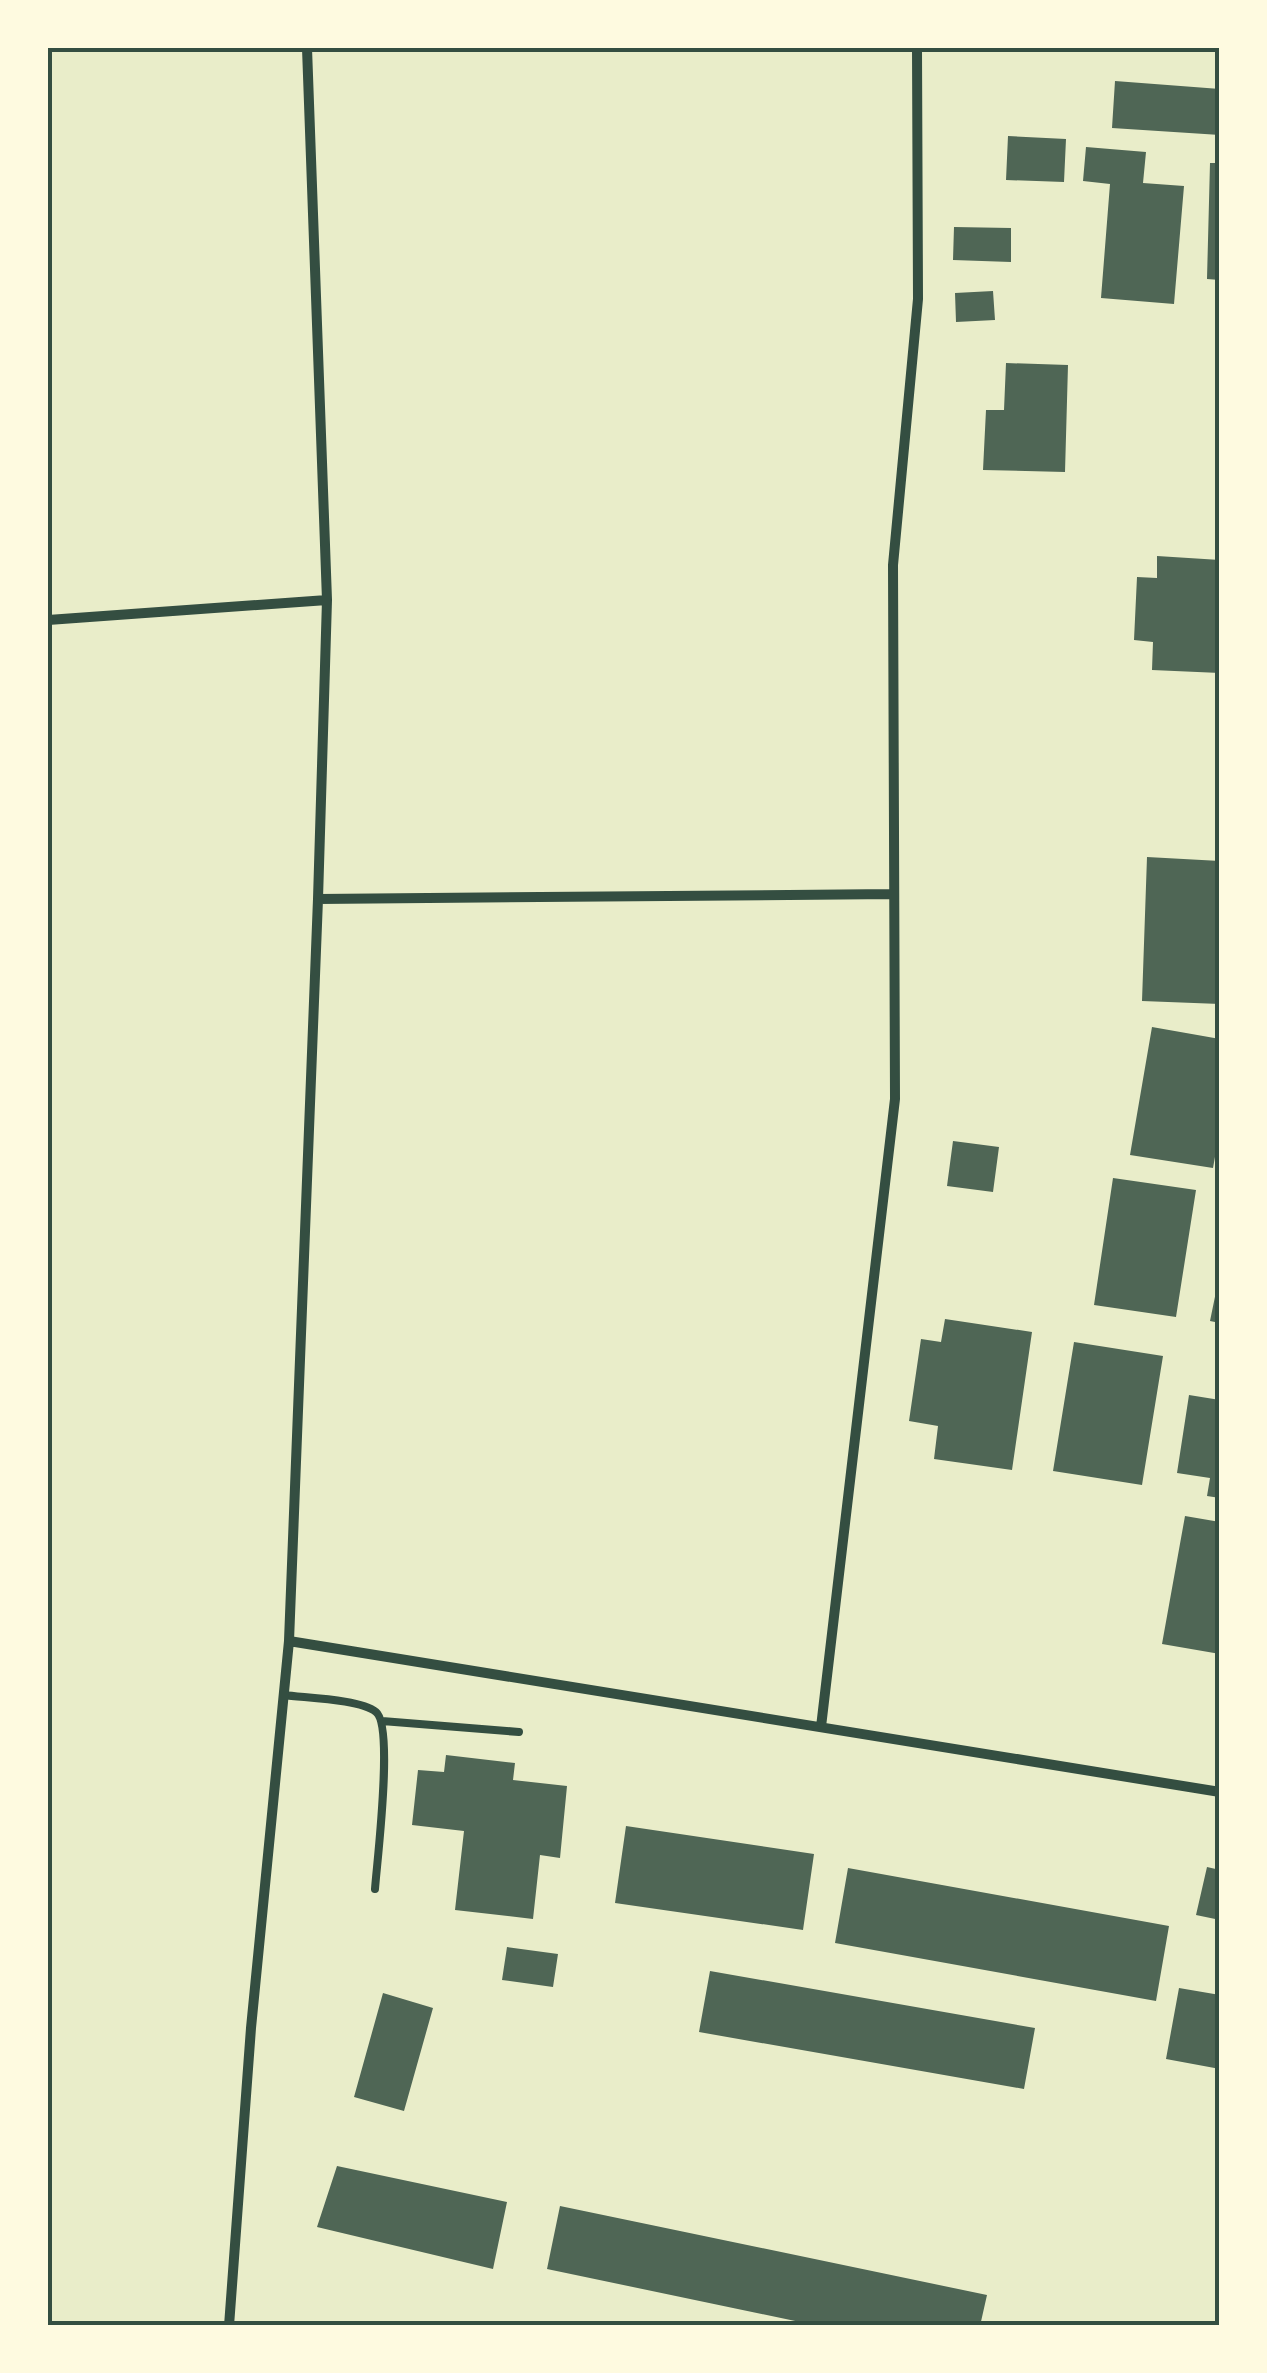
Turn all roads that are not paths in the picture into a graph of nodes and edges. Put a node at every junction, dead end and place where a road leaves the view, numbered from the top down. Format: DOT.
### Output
graph roads {
  1 [pos="307,48"];
  2 [pos="918,48"];
  3 [pos="327,600"];
  4 [pos="48,620"];
  5 [pos="894,894"];
  6 [pos="318,899"];
  7 [pos="289,1641"];
  8 [pos="284,1695"];
  9 [pos="382,1721"];
  10 [pos="821,1727"];
  11 [pos="519,1732"];
  12 [pos="1220,1792"];
  13 [pos="375,1889"];
  14 [pos="230,2326"];
  1 -- 3 [label="street"];
  2 -- 5 [label="street"];
  3 -- 4 [label="street"];
  3 -- 6 [label="street"];
  5 -- 6 [label="street"];
  5 -- 10 [label="street"];
  6 -- 7 [label="street"];
  7 -- 8 [label="street"];
  7 -- 10 [label="street"];
  8 -- 9 [label="lane"];
  8 -- 14 [label="street"];
  9 -- 11 [label="lane"];
  9 -- 13 [label="lane"];
  10 -- 12 [label="street"];
}
